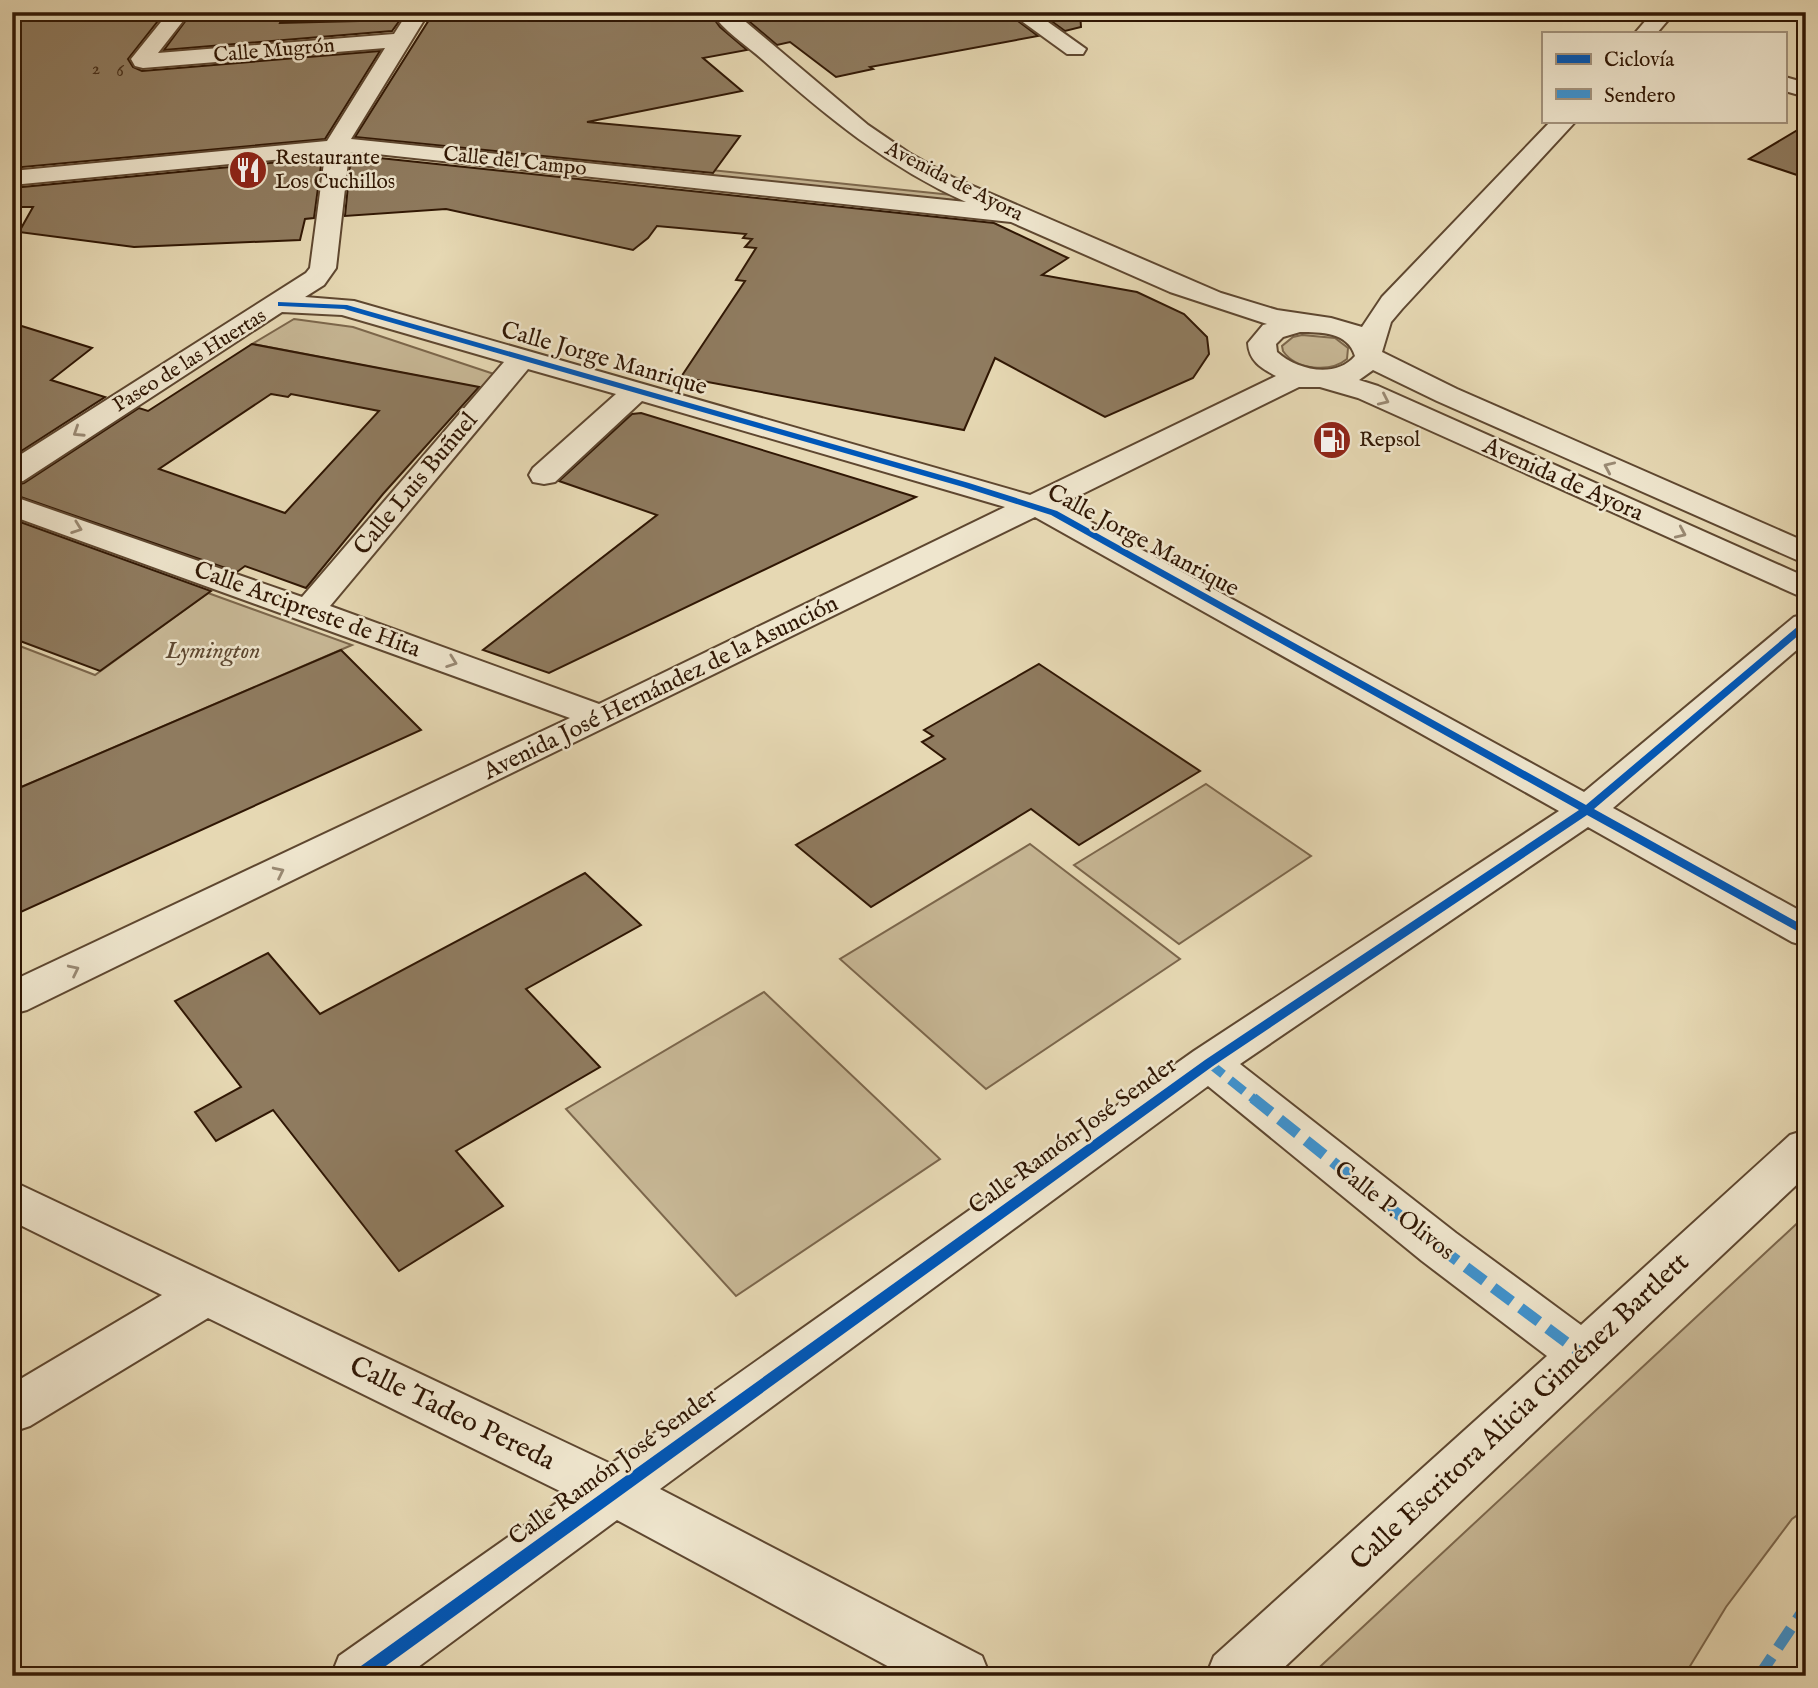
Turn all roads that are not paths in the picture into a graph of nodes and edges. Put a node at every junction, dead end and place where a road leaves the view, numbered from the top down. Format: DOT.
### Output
graph roads {
  1 [pos="180,12"];
  2 [pos="419,12"];
  3 [pos="721,12"];
  4 [pos="1019,12"];
  5 [pos="1665,12"];
  6 [pos="1647,32"];
  7 [pos="401,40"];
  8 [pos="1075,49"];
  9 [pos="1786,84"];
  10 [pos="1806,90"];
  11 [pos="1563,122"];
  12 [pos="339,142"];
  13 [pos="906,162"];
  14 [pos="12,176"];
  15 [pos="864,186"];
  16 [pos="981,198"];
  17 [pos="1018,215"];
  18 [pos="323,268"];
  19 [pos="1217,303"];
  20 [pos="1392,303"];
  21 [pos="281,304"];
  22 [pos="344,307"];
  23 [pos="1320,325"];
  24 [pos="1266,349"];
  25 [pos="1368,354"];
  26 [pos="523,357"];
  27 [pos="1314,376"];
  28 [pos="637,390"];
  29 [pos="12,474"];
  30 [pos="544,475"];
  31 [pos="1023,502"];
  32 [pos="12,505"];
  33 [pos="1806,554"];
  34 [pos="1806,589"];
  35 [pos="309,610"];
  36 [pos="1806,624"];
  37 [pos="587,712"];
  38 [pos="1587,810"];
  39 [pos="1806,932"];
  40 [pos="12,972"];
  41 [pos="12,999"];
  42 [pos="1209,1063"];
  43 [pos="1806,1148"];
  44 [pos="12,1200"];
  45 [pos="206,1294"];
  46 [pos="1582,1354"];
  47 [pos="12,1410"];
  48 [pos="615,1492"];
  49 [pos="359,1676"];
  50 [pos="962,1676"];
  51 [pos="1234,1676"];
  1 -- 7 [label="street, Calle Mugrón"];
  2 -- 7 [label="street"];
  3 -- 13 [label="street, Avenida de Ayora"];
  4 -- 8 [label="street"];
  5 -- 6 [label="street"];
  7 -- 12 [label="street"];
  9 -- 10 [label="street"];
  11 -- 20 [label="street"];
  12 -- 14 [label="street, Calle del Campo"];
  12 -- 15 [label="street, Calle del Campo"];
  12 -- 17 [label="street, Calle del Campo"];
  12 -- 18 [label="street"];
  13 -- 15 [label="street, Calle del Campo"];
  13 -- 16 [label="street, Avenida de Ayora"];
  15 -- 16 [label="street, Calle del Campo"];
  16 -- 17 [label="street, Avenida de Ayora"];
  17 -- 19 [label="street, Avenida de Ayora"];
  18 -- 21 [label="street, Paseo de las Huertas"];
  18 -- 22 [label="street"];
  19 -- 23 [label="street, Avenida de Ayora"];
  19 -- 24 [label="street, Avenida de Ayora"];
  20 -- 23 [label="street"];
  20 -- 25 [label="street"];
  21 -- 22 [label="street, Calle Jorge Manrique"];
  21 -- 29 [label="street, Paseo de las Huertas, one-way"];
  22 -- 26 [label="street, Calle Jorge Manrique"];
  23 -- 24 [label="street"];
  23 -- 25 [label="street, Avenida de Ayora"];
  24 -- 27 [label="street, Avenida de Ayora"];
  24 -- 31 [label="street, Avenida José Hernández de la Asunción"];
  25 -- 27 [label="street, Avenida José Hernández de la Asunción"];
  33 -- 25 [label="street, Avenida de Ayora, one-way"];
  26 -- 28 [label="street, Calle Jorge Manrique"];
  26 -- 35 [label="street, Calle Luis Buñuel"];
  27 -- 31 [label="street, Avenida José Hernández de la Asunción"];
  27 -- 34 [label="street, Avenida de Ayora, one-way"];
  28 -- 30 [label="street"];
  28 -- 31 [label="street, Calle Jorge Manrique"];
  31 -- 37 [label="street, Avenida José Hernández de la Asunción"];
  31 -- 38 [label="street, Calle Jorge Manrique"];
  32 -- 35 [label="street, Calle Arcipreste de Hita, one-way"];
  35 -- 37 [label="street, Calle Arcipreste de Hita, one-way"];
  36 -- 38 [label="street, Calle Ramón José Sender"];
  37 -- 40 [label="street, Avenida José Hernández de la Asunción"];
  41 -- 37 [label="street, Avenida José Hernández de la Asunción, one-way"];
  38 -- 39 [label="street, Calle Jorge Manrique"];
  38 -- 42 [label="street, Calle Ramón José Sender"];
  42 -- 46 [label="street, Calle P. Olivos"];
  42 -- 48 [label="street, Calle Ramón José Sender"];
  43 -- 46 [label="street, Calle Escritora Alicia Giménez Bartlett"];
  44 -- 45 [label="street, Calle Tadeo Pereda"];
  45 -- 47 [label="street"];
  45 -- 48 [label="street, Calle Tadeo Pereda"];
  46 -- 51 [label="street, Calle Escritora Alicia Giménez Bartlett"];
  48 -- 49 [label="street, Calle Ramón José Sender"];
  48 -- 50 [label="street, Calle Tadeo Pereda"];
}
